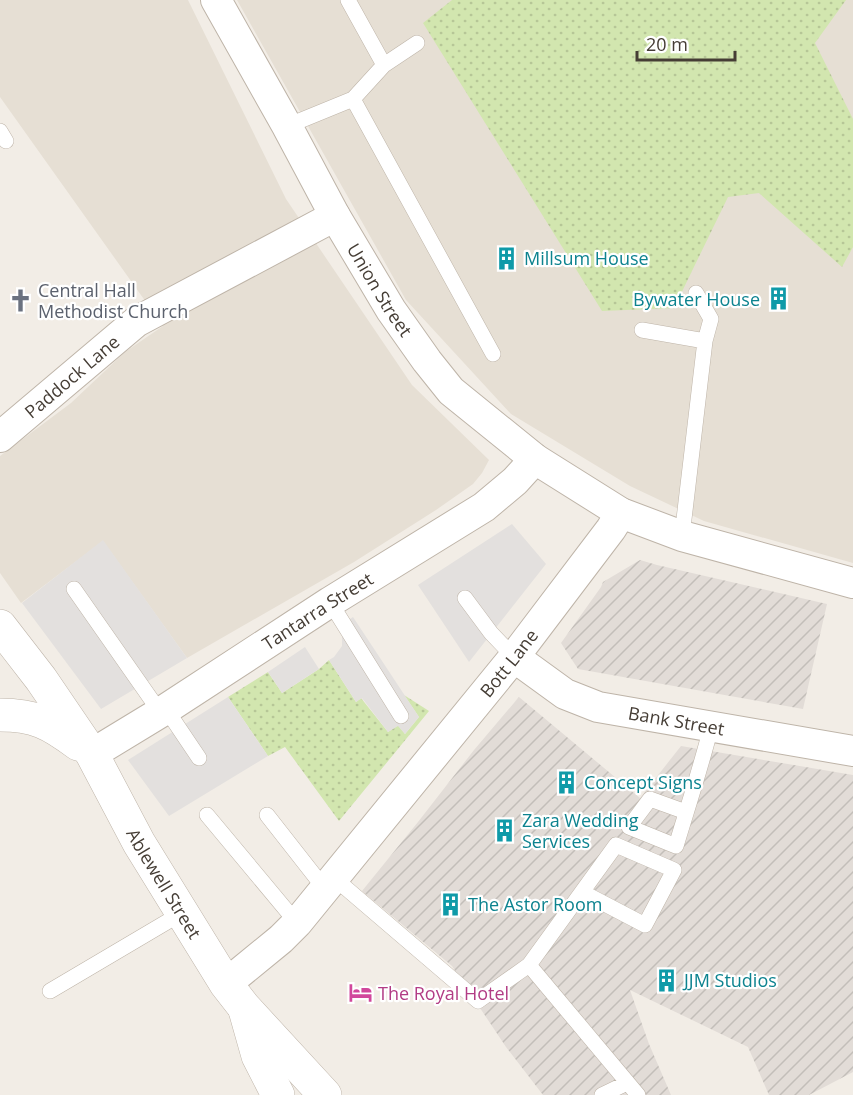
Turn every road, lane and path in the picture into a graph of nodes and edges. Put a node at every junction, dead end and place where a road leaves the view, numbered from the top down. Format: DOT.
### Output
graph roads {
  1 [pos="216,0"];
  2 [pos="348,0"];
  3 [pos="417,43"];
  4 [pos="384,65"];
  5 [pos="353,99"];
  6 [pos="287,126"];
  7 [pos="335,216"];
  8 [pos="696,292"];
  9 [pos="642,330"];
  10 [pos="705,341"];
  11 [pos="492,354"];
  12 [pos="0,437"];
  13 [pos="535,459"];
  14 [pos="621,513"];
  15 [pos="682,536"];
  16 [pos="853,583"];
  17 [pos="74,589"];
  18 [pos="465,598"];
  19 [pos="330,602"];
  20 [pos="0,626"];
  21 [pos="514,657"];
  22 [pos="163,710"];
  23 [pos="0,715"];
  24 [pos="401,716"];
  25 [pos="711,727"];
  26 [pos="853,751"];
  27 [pos="92,754"];
  28 [pos="199,758"];
  29 [pos="686,812"];
  30 [pos="207,815"];
  31 [pos="267,815"];
  32 [pos="329,883"];
  33 [pos="582,892"];
  34 [pos="182,914"];
  35 [pos="297,923"];
  36 [pos="529,965"];
  37 [pos="50,991"];
  38 [pos="235,995"];
  39 [pos="627,1083"];
  40 [pos="278,1095"];
  41 [pos="325,1095"];
  42 [pos="602,1095"];
  43 [pos="638,1095"];
  1 -- 6 [label="street, Union Street"];
  2 -- 4 [label="lane"];
  3 -- 4 [label="lane"];
  4 -- 5 [label="lane"];
  5 -- 6 [label="lane"];
  5 -- 11 [label="lane"];
  6 -- 7 [label="street, Union Street"];
  7 -- 12 [label="street, Paddock Lane"];
  7 -- 13 [label="street, Union Street"];
  8 -- 10 [label="lane"];
  9 -- 10 [label="lane"];
  10 -- 15 [label="lane"];
  13 -- 14 [label="street, Union Street"];
  13 -- 19 [label="street, Tantarra Street"];
  14 -- 15 [label="street"];
  14 -- 21 [label="street, Bott Lane"];
  15 -- 16 [label="street"];
  17 -- 22 [label="lane"];
  18 -- 21 [label="lane"];
  19 -- 22 [label="street, Tantarra Street"];
  19 -- 24 [label="lane"];
  20 -- 27 [label="street, Ablewell Street"];
  21 -- 25 [label="street, Bank Street"];
  21 -- 32 [label="street, Bott Lane"];
  22 -- 27 [label="street, Tantarra Street"];
  22 -- 28 [label="lane"];
  23 -- 27 [label="street, Ablewell Street"];
  25 -- 26 [label="street, Bank Street"];
  25 -- 29 [label="lane"];
  27 -- 34 [label="street, Ablewell Street"];
  30 -- 35 [label="lane"];
  31 -- 32 [label="lane"];
  32 -- 35 [label="street, Bott Lane"];
  32 -- 36 [label="lane"];
  33 -- 33 [label="lane"];
  33 -- 36 [label="lane"];
  34 -- 37 [label="lane"];
  34 -- 38 [label="street, Ablewell Street"];
  35 -- 38 [label="street, Bott Lane"];
  36 -- 39 [label="lane"];
  38 -- 40 [label="street, Ablewell Street"];
  38 -- 41 [label="street, Ablewell Street"];
  39 -- 42 [label="lane"];
  39 -- 43 [label="lane"];
}
